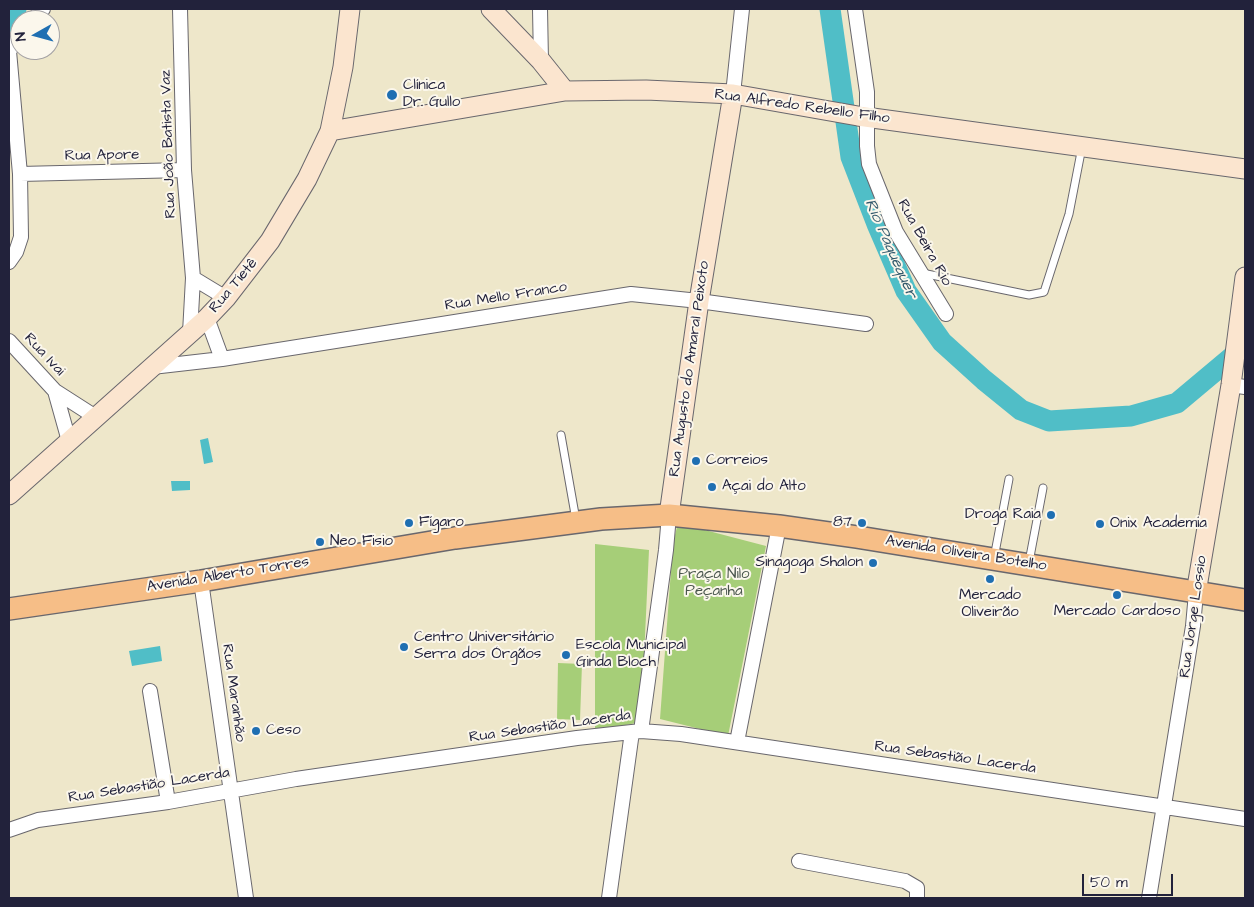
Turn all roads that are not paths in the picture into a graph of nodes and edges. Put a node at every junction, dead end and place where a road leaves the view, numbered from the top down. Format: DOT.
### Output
graph roads {
  1 [pos="180,9"];
  2 [pos="350,9"];
  3 [pos="491,9"];
  4 [pos="540,9"];
  5 [pos="742,9"];
  6 [pos="855,9"];
  7 [pos="9,51"];
  8 [pos="541,60"];
  9 [pos="565,91"];
  10 [pos="733,94"];
  11 [pos="862,116"];
  12 [pos="330,131"];
  13 [pos="1082,146"];
  14 [pos="1245,169"];
  15 [pos="184,170"];
  16 [pos="20,174"];
  17 [pos="9,262"];
  18 [pos="919,273"];
  19 [pos="1245,277"];
  20 [pos="193,278"];
  21 [pos="226,298"];
  22 [pos="699,301"];
  23 [pos="946,314"];
  24 [pos="207,318"];
  25 [pos="866,324"];
  26 [pos="190,333"];
  27 [pos="9,341"];
  28 [pos="222,359"];
  29 [pos="152,367"];
  30 [pos="1236,382"];
  31 [pos="56,392"];
  32 [pos="94,416"];
  33 [pos="561,435"];
  34 [pos="70,441"];
  35 [pos="1009,479"];
  36 [pos="1043,488"];
  37 [pos="9,494"];
  38 [pos="677,516"];
  39 [pos="576,522"];
  40 [pos="779,526"];
  41 [pos="994,558"];
  42 [pos="1028,564"];
  43 [pos="201,581"];
  44 [pos="1196,593"];
  45 [pos="1245,600"];
  46 [pos="9,609"];
  47 [pos="150,691"];
  48 [pos="636,731"];
  49 [pos="737,742"];
  50 [pos="230,789"];
  51 [pos="168,802"];
  52 [pos="1165,806"];
  53 [pos="1245,818"];
  54 [pos="9,830"];
  55 [pos="799,861"];
  56 [pos="246,898"];
  57 [pos="608,898"];
  58 [pos="917,898"];
  59 [pos="1149,898"];
  1 -- 15 [label="street, Rua João Batista Vaz"];
  2 -- 12 [label="main road, Rua Tietê"];
  3 -- 8 [label="main road"];
  4 -- 8 [label="street"];
  5 -- 10 [label="street, Rua Augusto do Amaral Peixoto"];
  6 -- 11 [label="street, Rua Beira Rio"];
  7 -- 16 [label="street"];
  8 -- 9 [label="main road"];
  9 -- 10 [label="main road, Rua Alfredo Rebello Filho"];
  9 -- 12 [label="main road, Rua Alfredo Rebello Filho"];
  10 -- 11 [label="main road, Rua Alfredo Rebello Filho"];
  10 -- 22 [label="main road, Rua Augusto do Amaral Peixoto"];
  11 -- 13 [label="main road, Rua Alfredo Rebello Filho"];
  11 -- 18 [label="street, Rua Beira Rio"];
  12 -- 21 [label="main road, Rua Tietê"];
  13 -- 14 [label="main road, Rua Alfredo Rebello Filho"];
  13 -- 18 [label="lane"];
  15 -- 16 [label="street, Rua Apore"];
  15 -- 20 [label="street, Rua João Batista Vaz"];
  16 -- 17 [label="street"];
  18 -- 23 [label="street, Rua Beira Rio"];
  19 -- 30 [label="main road, Rua Jorge Lossio"];
  20 -- 21 [label="street"];
  20 -- 26 [label="street, Rua João Batista Vaz"];
  21 -- 24 [label="main road, Rua Tietê"];
  22 -- 25 [label="street, Rua Mello Franco"];
  22 -- 28 [label="street, Rua Mello Franco"];
  22 -- 38 [label="main road, Rua Augusto do Amaral Peixoto"];
  24 -- 26 [label="main road, Rua Tietê"];
  24 -- 28 [label="street"];
  26 -- 29 [label="main road, Rua Tietê"];
  27 -- 31 [label="street, Rua Ivai"];
  28 -- 29 [label="street, Rua Mello Franco"];
  29 -- 32 [label="main road, Rua Tietê"];
  30 -- 44 [label="main road, Rua Jorge Lossio"];
  31 -- 32 [label="street, Rua Ivai"];
  31 -- 34 [label="street, Rua Ivai"];
  32 -- 34 [label="main road, Rua Tietê"];
  33 -- 39 [label="lane"];
  34 -- 37 [label="main road, Rua Tietê"];
  35 -- 41 [label="lane"];
  36 -- 42 [label="lane"];
  38 -- 39 [label="main road, Avenida Alberto Torres"];
  38 -- 40 [label="main road, Avenida Oliveira Botelho"];
  38 -- 48 [label="street, Rua Augusto do Amaral Peixoto"];
  39 -- 43 [label="main road, Avenida Alberto Torres"];
  40 -- 41 [label="main road, Avenida Oliveira Botelho"];
  40 -- 49 [label="street"];
  41 -- 42 [label="main road, Avenida Oliveira Botelho"];
  42 -- 44 [label="main road, Avenida Oliveira Botelho"];
  43 -- 46 [label="main road, Avenida Alberto Torres"];
  43 -- 50 [label="street, Rua Maranhão"];
  44 -- 45 [label="main road, Avenida Oliveira Botelho"];
  44 -- 52 [label="street, Rua Jorge Lossio"];
  47 -- 51 [label="street"];
  48 -- 49 [label="street, Rua Sebastião Lacerda"];
  48 -- 50 [label="street, Rua Sebastião Lacerda"];
  48 -- 57 [label="street, Rua Augusto do Amaral Peixoto"];
  49 -- 52 [label="street, Rua Sebastião Lacerda"];
  50 -- 51 [label="street, Rua Sebastião Lacerda"];
  50 -- 56 [label="street, Rua Maranhão"];
  51 -- 54 [label="street, Rua Sebastião Lacerda"];
  52 -- 53 [label="street, Rua Sebastião Lacerda"];
  52 -- 59 [label="street, Rua Jorge Lossio"];
  55 -- 58 [label="street"];
}
